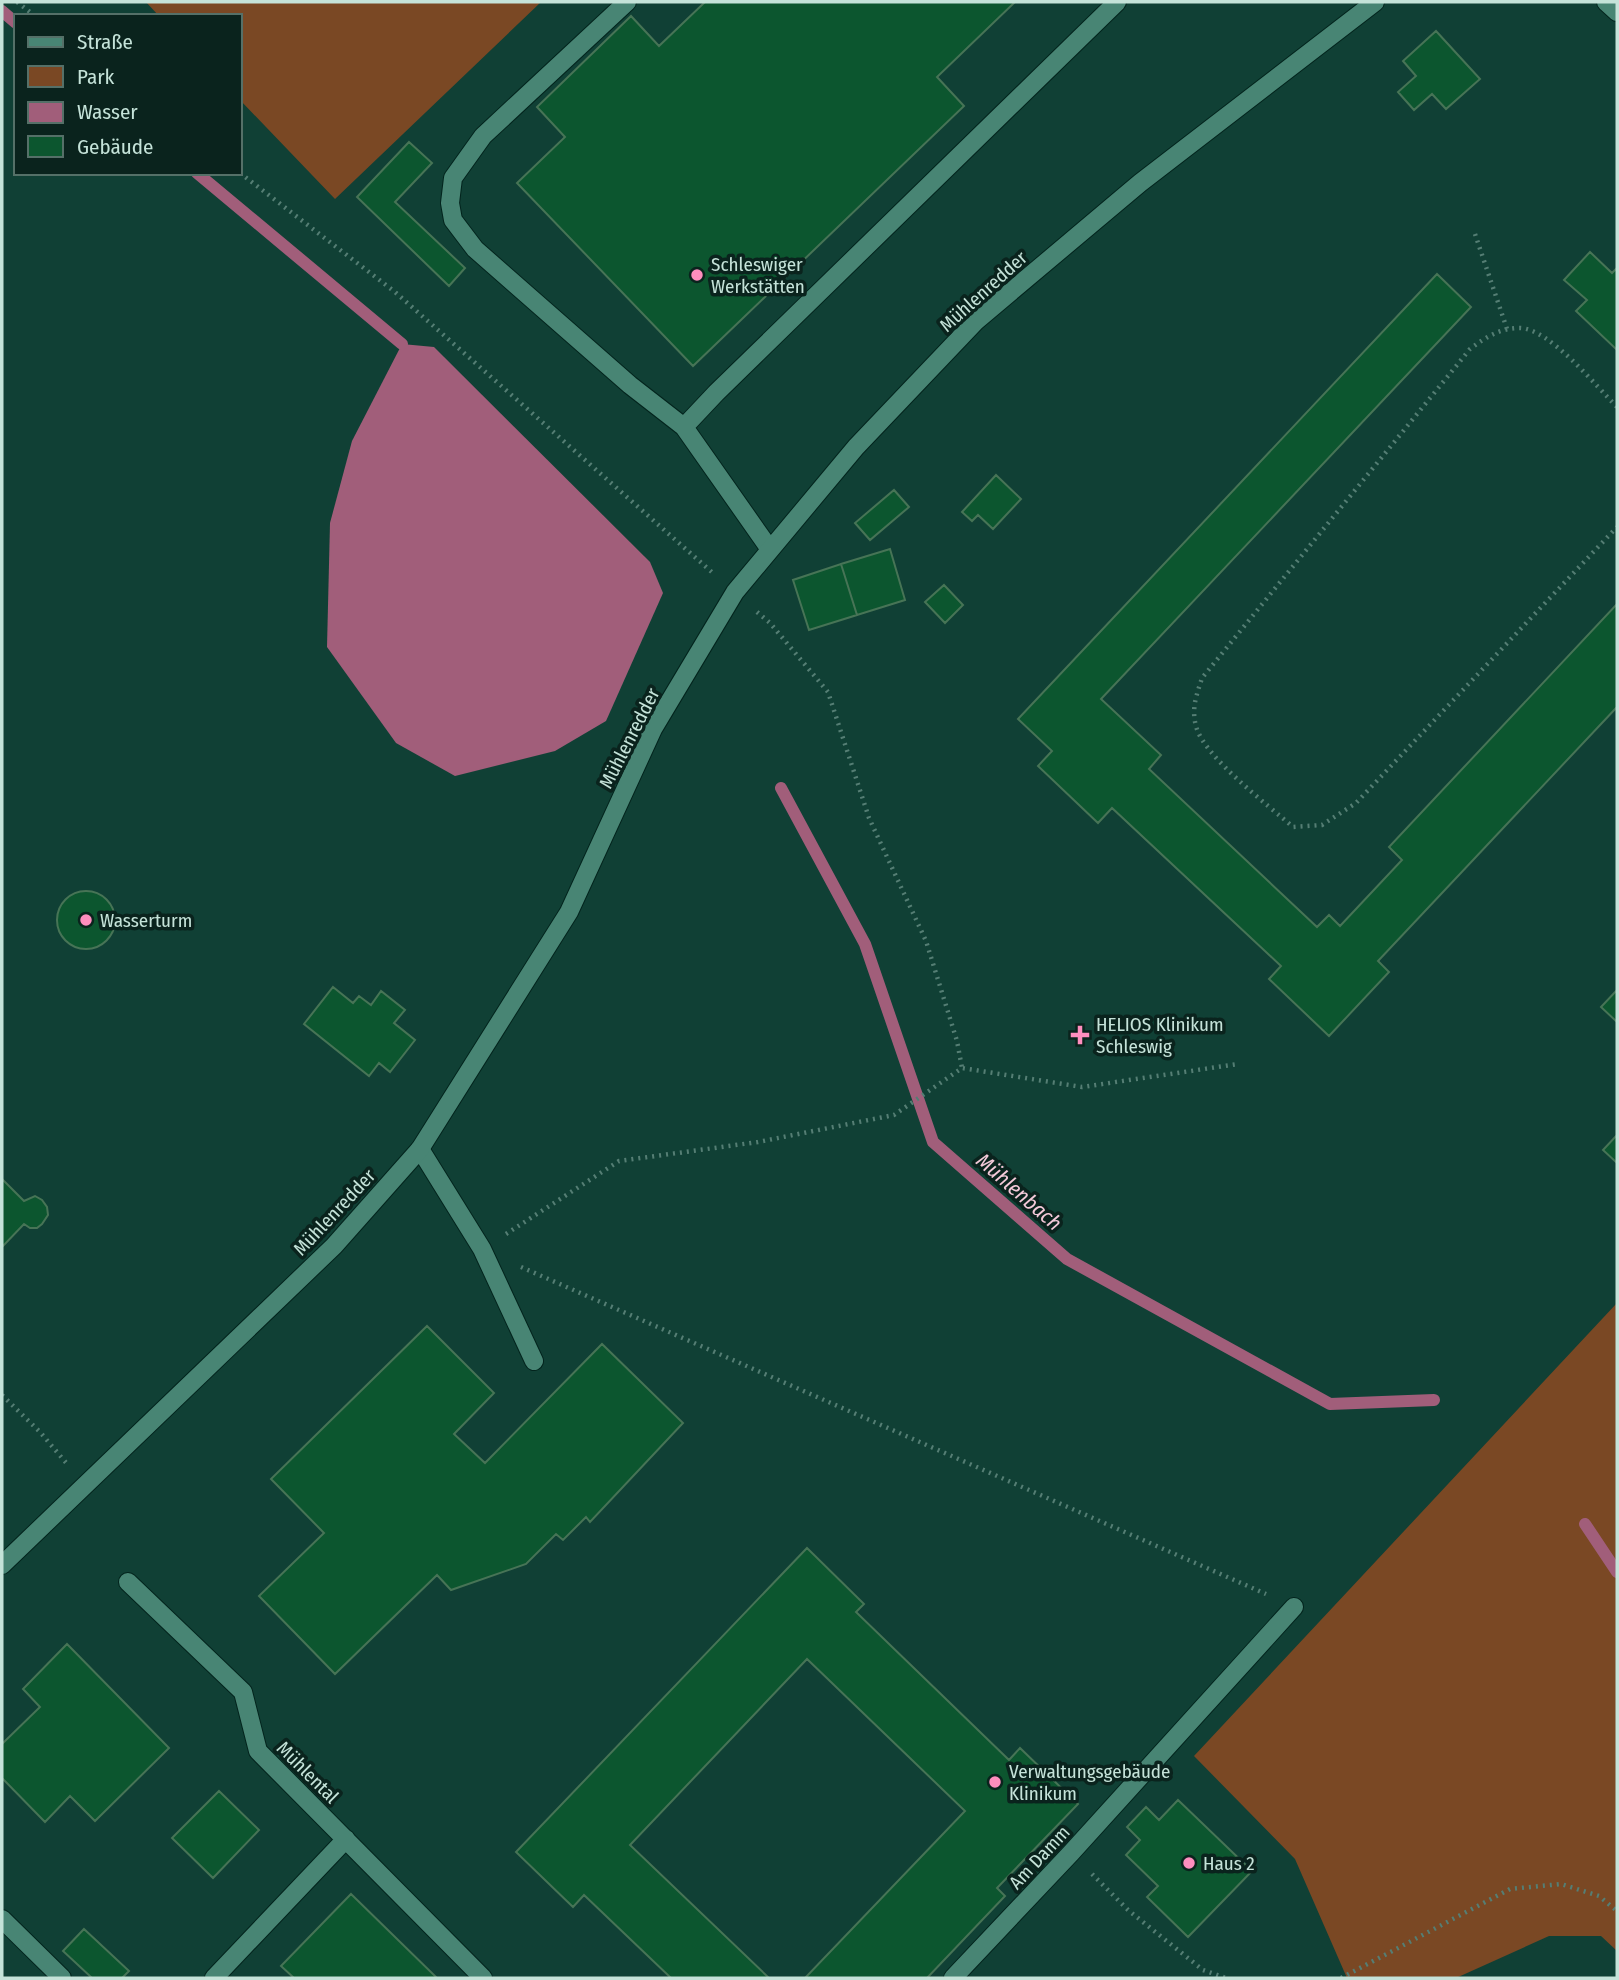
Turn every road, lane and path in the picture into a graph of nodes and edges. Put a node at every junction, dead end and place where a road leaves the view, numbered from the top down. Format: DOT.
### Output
graph roads {
  1 [pos="17,2"];
  2 [pos="627,2"];
  3 [pos="1117,2"];
  4 [pos="1375,2"];
  5 [pos="1606,2"];
  6 [pos="1617,12"];
  7 [pos="32,14"];
  8 [pos="242,175"];
  9 [pos="1475,234"];
  10 [pos="1507,329"];
  11 [pos="1617,407"];
  12 [pos="684,427"];
  13 [pos="1617,527"];
  14 [pos="769,548"];
  15 [pos="735,592"];
  16 [pos="1238,1063"];
  17 [pos="962,1068"];
  18 [pos="420,1149"];
  19 [pos="482,1249"];
  20 [pos="534,1361"];
  21 [pos="2,1395"];
  22 [pos="85,1485"];
  23 [pos="2,1565"];
  24 [pos="128,1582"];
  25 [pos="1294,1607"];
  26 [pos="346,1839"];
  27 [pos="1071,1853"];
  28 [pos="1617,1911"];
  29 [pos="2,1919"];
  30 [pos="62,1978"];
  31 [pos="214,1978"];
  32 [pos="483,1978"];
  33 [pos="953,1978"];
  34 [pos="1226,1978"];
  35 [pos="1341,1978"];
  1 -- 7 [label="path"];
  2 -- 12 [label="street"];
  3 -- 12 [label="street"];
  4 -- 14 [label="street, Mühlenredder"];
  5 -- 6 [label="street"];
  8 -- 15 [label="path"];
  9 -- 10 [label="path"];
  10 -- 11 [label="path"];
  10 -- 13 [label="path"];
  12 -- 14 [label="street"];
  14 -- 15 [label="street, Mühlenredder"];
  15 -- 17 [label="path"];
  15 -- 18 [label="street, Mühlenredder"];
  16 -- 17 [label="path"];
  17 -- 19 [label="path"];
  18 -- 19 [label="street"];
  18 -- 22 [label="street, Mühlenredder"];
  19 -- 20 [label="street"];
  19 -- 25 [label="path"];
  21 -- 22 [label="path"];
  22 -- 23 [label="street, Mühlenredder"];
  24 -- 26 [label="street, Mühlental"];
  25 -- 27 [label="street, Am Damm"];
  26 -- 31 [label="street"];
  26 -- 32 [label="street, Mühlental"];
  27 -- 33 [label="street, Am Damm"];
  27 -- 34 [label="path"];
  28 -- 35 [label="path"];
  29 -- 30 [label="street"];
}
